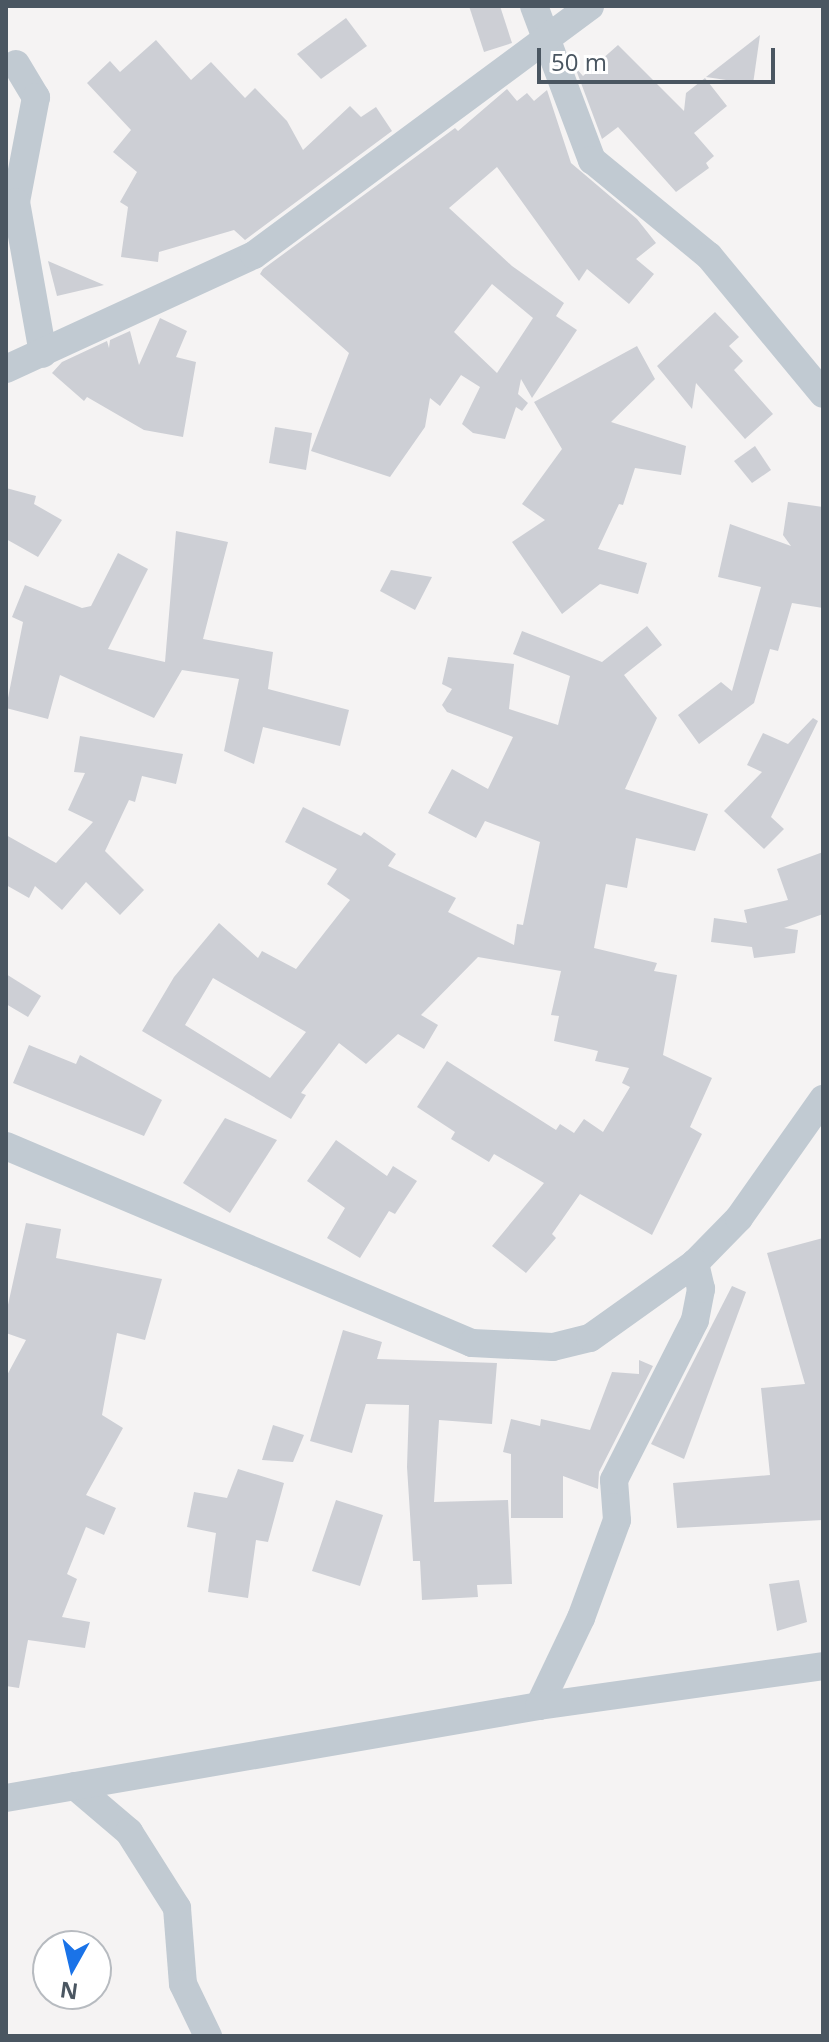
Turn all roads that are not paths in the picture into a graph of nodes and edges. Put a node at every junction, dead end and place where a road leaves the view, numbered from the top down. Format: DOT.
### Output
graph roads {
  1 [pos="534,6"];
  2 [pos="590,6"];
  3 [pos="545,42"];
  4 [pos="16,64"];
  5 [pos="43,354"];
  6 [pos="7,368"];
  7 [pos="823,394"];
  8 [pos="823,1099"];
  9 [pos="6,1146"];
  10 [pos="695,1263"];
  11 [pos="823,1666"];
  12 [pos="539,1706"];
  13 [pos="75,1786"];
  14 [pos="6,1798"];
  15 [pos="208,2036"];
  1 -- 3 [label="street"];
  2 -- 3 [label="street"];
  3 -- 5 [label="street"];
  3 -- 7 [label="street"];
  4 -- 5 [label="street"];
  5 -- 6 [label="street"];
  8 -- 10 [label="street"];
  9 -- 10 [label="street"];
  10 -- 12 [label="street"];
  11 -- 12 [label="street"];
  12 -- 13 [label="street"];
  13 -- 14 [label="street"];
  13 -- 15 [label="street"];
}
